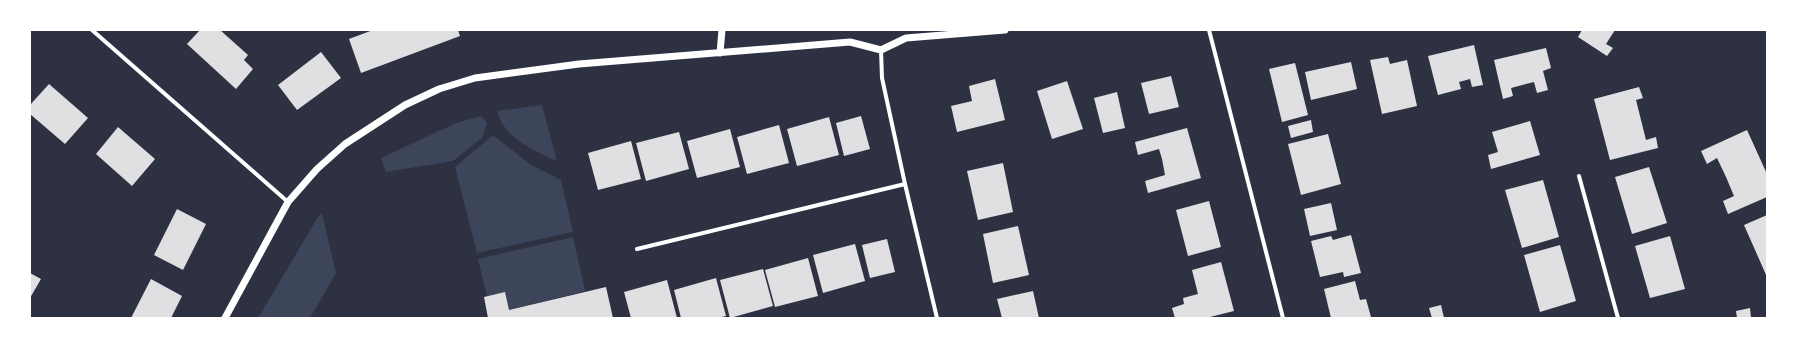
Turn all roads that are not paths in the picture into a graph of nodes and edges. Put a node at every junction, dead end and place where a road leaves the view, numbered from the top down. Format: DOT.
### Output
graph roads {
  1 [pos="92,30"];
  2 [pos="722,30"];
  3 [pos="1005,30"];
  4 [pos="1209,30"];
  5 [pos="880,50"];
  6 [pos="720,53"];
  7 [pos="1579,176"];
  8 [pos="905,184"];
  9 [pos="288,202"];
  10 [pos="637,249"];
  11 [pos="225,318"];
  12 [pos="937,318"];
  13 [pos="1283,318"];
  14 [pos="1618,318"];
  1 -- 9 [label="street"];
  2 -- 6 [label="street"];
  3 -- 5 [label="street"];
  4 -- 13 [label="street"];
  5 -- 6 [label="street"];
  5 -- 8 [label="street"];
  6 -- 9 [label="street"];
  7 -- 14 [label="street"];
  8 -- 10 [label="street"];
  8 -- 12 [label="street"];
  9 -- 11 [label="street"];
}
